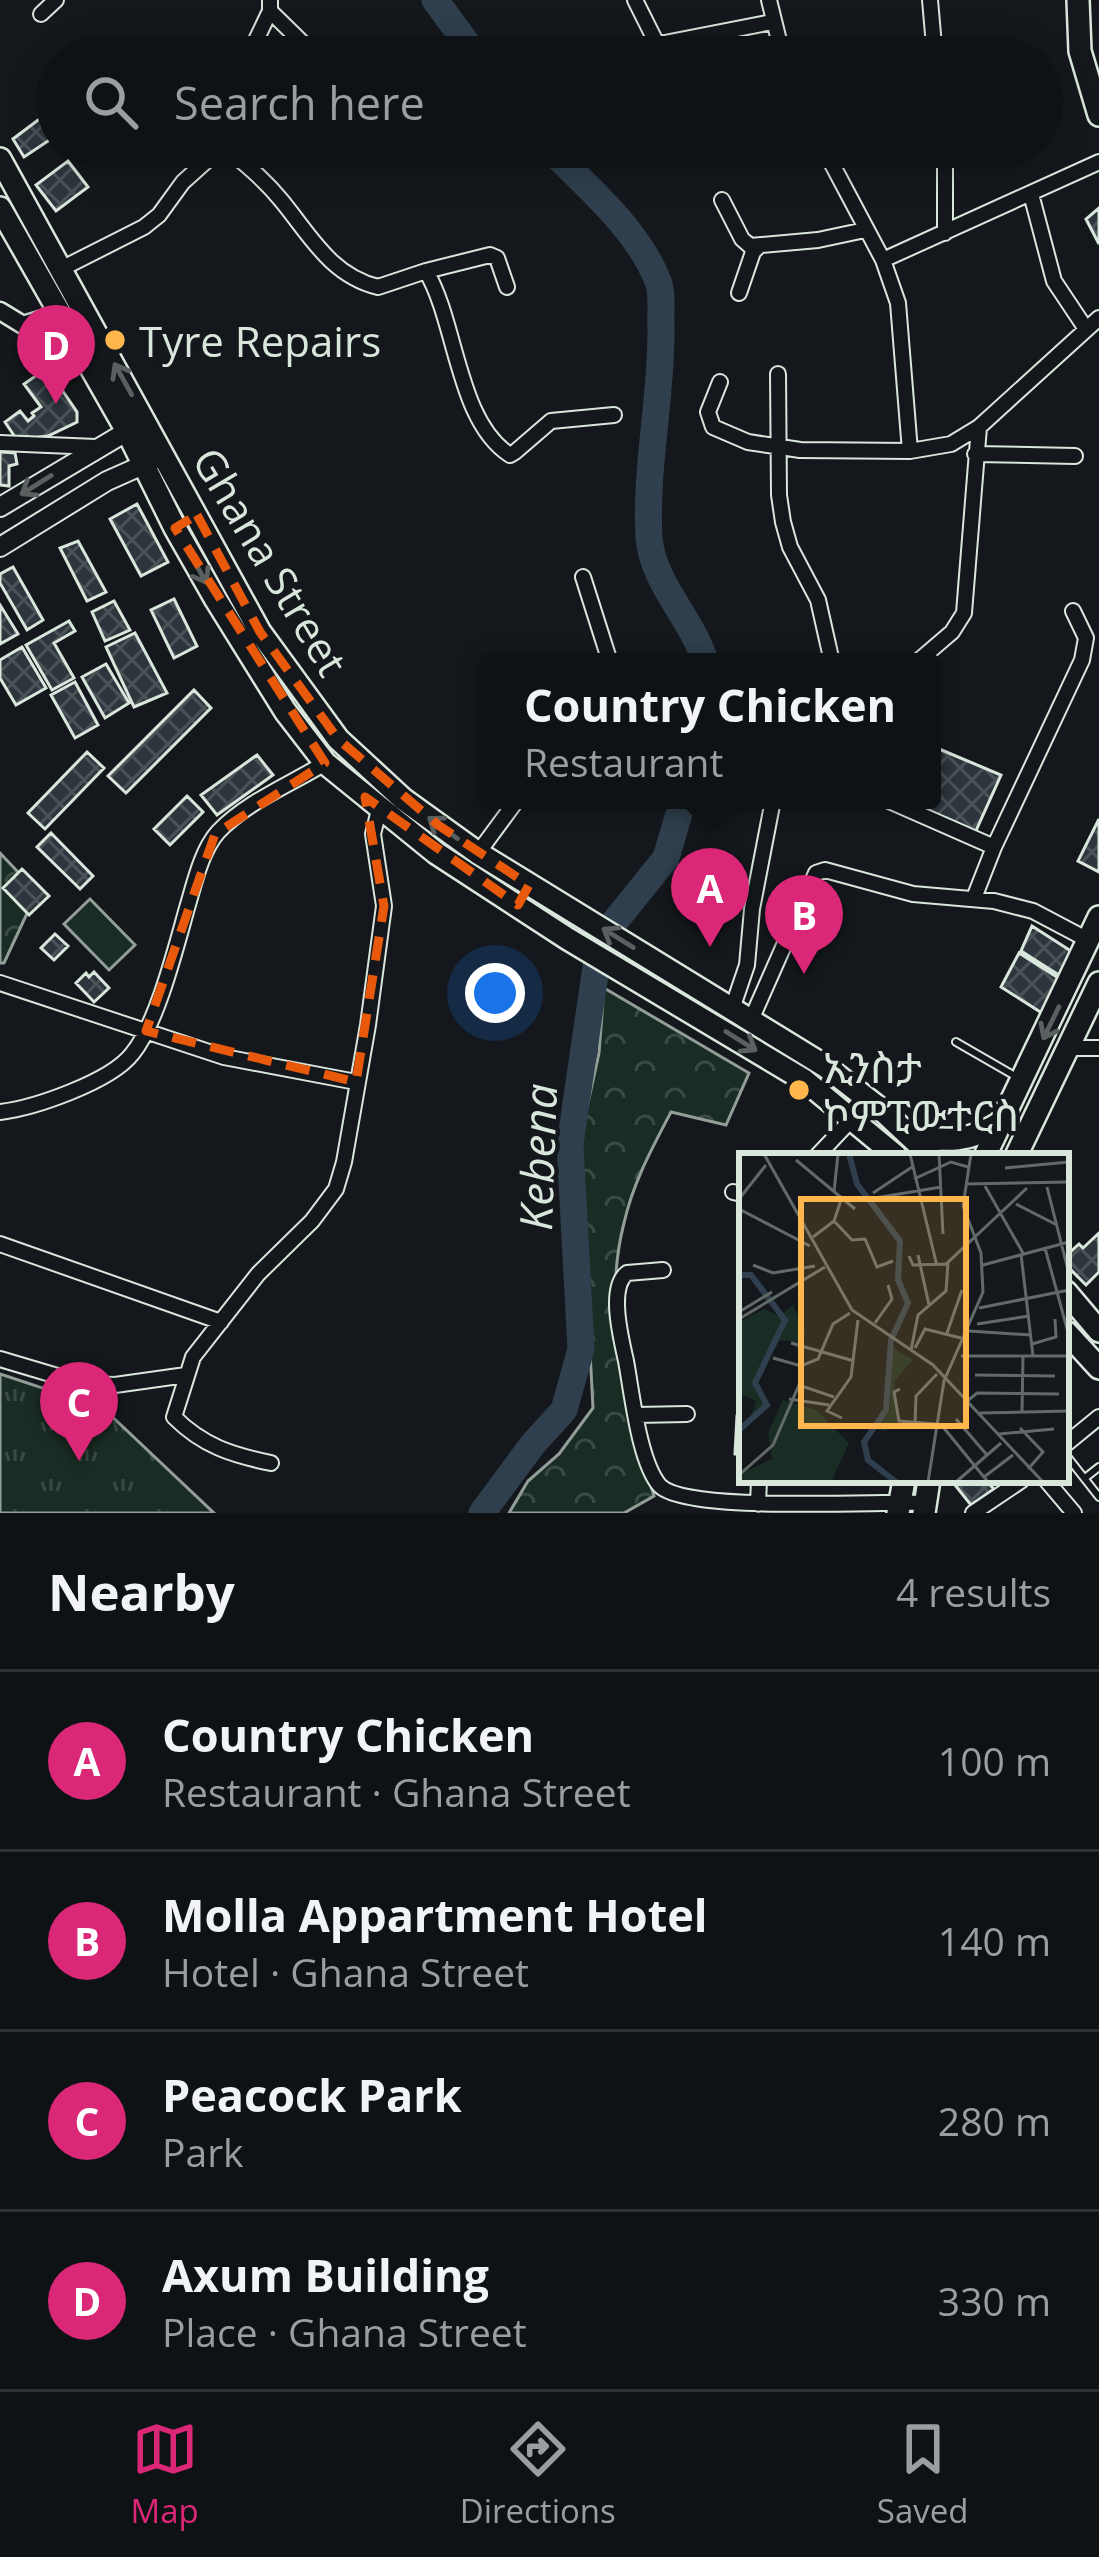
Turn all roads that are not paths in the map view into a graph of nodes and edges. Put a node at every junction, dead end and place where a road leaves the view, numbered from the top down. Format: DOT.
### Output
graph roads {
  1 [pos="56,0"];
  2 [pos="635,0"];
  3 [pos="769,0"];
  4 [pos="931,0"];
  5 [pos="1078,0"];
  6 [pos="270,6"];
  7 [pos="41,14"];
  8 [pos="772,22"];
  9 [pos="257,36"];
  10 [pos="298,36"];
  11 [pos="653,36"];
  12 [pos="698,36"];
  13 [pos="776,36"];
  14 [pos="934,36"];
  15 [pos="1099,116"];
  16 [pos="0,159"];
  17 [pos="1099,162"];
  18 [pos="199,168"];
  19 [pos="250,168"];
  20 [pos="834,168"];
  21 [pos="945,168"];
  22 [pos="1031,194"];
  23 [pos="722,200"];
  24 [pos="0,208"];
  25 [pos="865,230"];
  26 [pos="945,233"];
  27 [pos="759,246"];
  28 [pos="883,260"];
  29 [pos="61,269"];
  30 [pos="426,272"];
  31 [pos="507,287"];
  32 [pos="739,293"];
  33 [pos="0,311"];
  34 [pos="58,314"];
  35 [pos="1099,318"];
  36 [pos="1086,329"];
  37 [pos="778,374"];
  38 [pos="720,382"];
  39 [pos="614,415"];
  40 [pos="136,426"];
  41 [pos="979,428"];
  42 [pos="0,443"];
  43 [pos="96,447"];
  44 [pos="781,448"];
  45 [pos="910,451"];
  46 [pos="975,454"];
  47 [pos="1075,456"];
  48 [pos="154,460"];
  49 [pos="0,507"];
  50 [pos="197,515"];
  51 [pos="175,528"];
  52 [pos="0,547"];
  53 [pos="583,577"];
  54 [pos="1073,611"];
  55 [pos="607,653"];
  56 [pos="830,653"];
  57 [pos="928,653"];
  58 [pos="326,763"];
  59 [pos="510,809"];
  60 [pos="771,809"];
  61 [pos="907,809"];
  62 [pos="379,810"];
  63 [pos="994,848"];
  64 [pos="478,853"];
  65 [pos="524,895"];
  66 [pos="974,898"];
  67 [pos="1099,916"];
  68 [pos="1088,940"];
  69 [pos="1099,983"];
  70 [pos="1,987"];
  71 [pos="742,1014"];
  72 [pos="146,1031"];
  73 [pos="956,1042"];
  74 [pos="1068,1048"];
  75 [pos="1099,1048"];
  76 [pos="1023,1081"];
  77 [pos="356,1082"];
  78 [pos="0,1112"];
  79 [pos="852,1119"];
  80 [pos="1003,1120"];
  81 [pos="908,1134"];
  82 [pos="821,1153"];
  83 [pos="892,1153"];
  84 [pos="929,1153"];
  85 [pos="987,1153"];
  86 [pos="1018,1153"];
  87 [pos="0,1244"];
  88 [pos="663,1270"];
  89 [pos="1069,1296"];
  90 [pos="221,1322"];
  91 [pos="1099,1331"];
  92 [pos="1069,1335"];
  93 [pos="0,1359"];
  94 [pos="1097,1360"];
  95 [pos="186,1375"];
  96 [pos="687,1414"];
  97 [pos="636,1415"];
  98 [pos="1099,1417"];
  99 [pos="1069,1442"];
  100 [pos="1069,1459"];
  101 [pos="271,1462"];
  102 [pos="1099,1466"];
  103 [pos="1085,1478"];
  104 [pos="759,1483"];
  105 [pos="1018,1483"];
  106 [pos="1049,1483"];
  107 [pos="900,1498"];
  108 [pos="1099,1498"];
  109 [pos="926,1499"];
  110 [pos="758,1504"];
  111 [pos="973,1513"];
  112 [pos="1074,1513"];
  1 -- 7 [label="street"];
  2 -- 11 [label="street"];
  3 -- 8 [label="street"];
  4 -- 14 [label="street"];
  5 -- 15 [label="main road"];
  6 -- 9 [label="street"];
  6 -- 10 [label="street"];
  8 -- 12 [label="street"];
  8 -- 13 [label="street"];
  16 -- 29 [label="main road, Ghana Street"];
  17 -- 22 [label="street"];
  18 -- 29 [label="street"];
  19 -- 30 [label="street"];
  20 -- 25 [label="street"];
  21 -- 26 [label="street"];
  22 -- 26 [label="street"];
  22 -- 36 [label="street"];
  23 -- 27 [label="street"];
  24 -- 34 [label="main road, Ghana Street"];
  25 -- 27 [label="street"];
  25 -- 28 [label="street"];
  26 -- 28 [label="street"];
  27 -- 32 [label="street"];
  28 -- 45 [label="street"];
  40 -- 29 [label="main road, Ghana Street, one-way"];
  30 -- 31 [label="street"];
  30 -- 39 [label="street"];
  33 -- 34 [label="street"];
  34 -- 40 [label="main road, Ghana Street"];
  35 -- 36 [label="street"];
  36 -- 41 [label="street"];
  37 -- 44 [label="street"];
  38 -- 44 [label="street"];
  40 -- 43 [label="main road"];
  40 -- 48 [label="main road, Ghana Street"];
  41 -- 45 [label="street"];
  41 -- 46 [label="street"];
  42 -- 43 [label="street"];
  43 -- 49 [label="main road, one-way"];
  44 -- 45 [label="street"];
  44 -- 56 [label="street"];
  46 -- 47 [label="street"];
  46 -- 57 [label="street"];
  48 -- 50 [label="main road, Ghana Street"];
  48 -- 51 [label="main road, Ghana Street"];
  48 -- 52 [label="main road"];
  50 -- 51 [label="main road"];
  64 -- 50 [label="main road, Ghana Street, one-way"];
  51 -- 58 [label="main road, Ghana Street, one-way"];
  53 -- 55 [label="street"];
  54 -- 63 [label="street"];
  58 -- 62 [label="main road, Ghana Street"];
  58 -- 72 [label="street"];
  59 -- 64 [label="street"];
  60 -- 71 [label="street"];
  61 -- 63 [label="street"];
  62 -- 65 [label="main road, Ghana Street"];
  62 -- 77 [label="street"];
  63 -- 66 [label="street"];
  64 -- 65 [label="main road, Ghana Street"];
  71 -- 65 [label="main road, Ghana Street, one-way"];
  65 -- 79 [label="main road, Ghana Street, one-way"];
  66 -- 68 [label="street"];
  66 -- 71 [label="street"];
  67 -- 68 [label="main road"];
  68 -- 76 [label="main road, one-way"];
  69 -- 74 [label="main road"];
  70 -- 72 [label="street"];
  71 -- 81 [label="main road, Ghana Street"];
  72 -- 77 [label="street"];
  72 -- 78 [label="street"];
  73 -- 76 [label="lane"];
  74 -- 75 [label="street"];
  74 -- 86 [label="main road"];
  76 -- 80 [label="main road"];
  77 -- 90 [label="street"];
  79 -- 82 [label="street"];
  79 -- 83 [label="main road, Ghana Street"];
  80 -- 81 [label="main road"];
  80 -- 85 [label="main road"];
  81 -- 84 [label="main road, Ghana Street"];
  87 -- 90 [label="street"];
  88 -- 97 [label="street"];
  89 -- 91 [label="main road"];
  90 -- 95 [label="street"];
  92 -- 94 [label="main road"];
  93 -- 95 [label="street"];
  95 -- 101 [label="street"];
  96 -- 97 [label="street"];
  97 -- 110 [label="street"];
  98 -- 99 [label="street"];
  100 -- 103 [label="lane"];
  102 -- 103 [label="lane"];
  103 -- 108 [label="lane"];
  104 -- 110 [label="street"];
  105 -- 111 [label="street"];
  106 -- 112 [label="street"];
  107 -- 109 [label="street"];
  107 -- 110 [label="street"];
}
